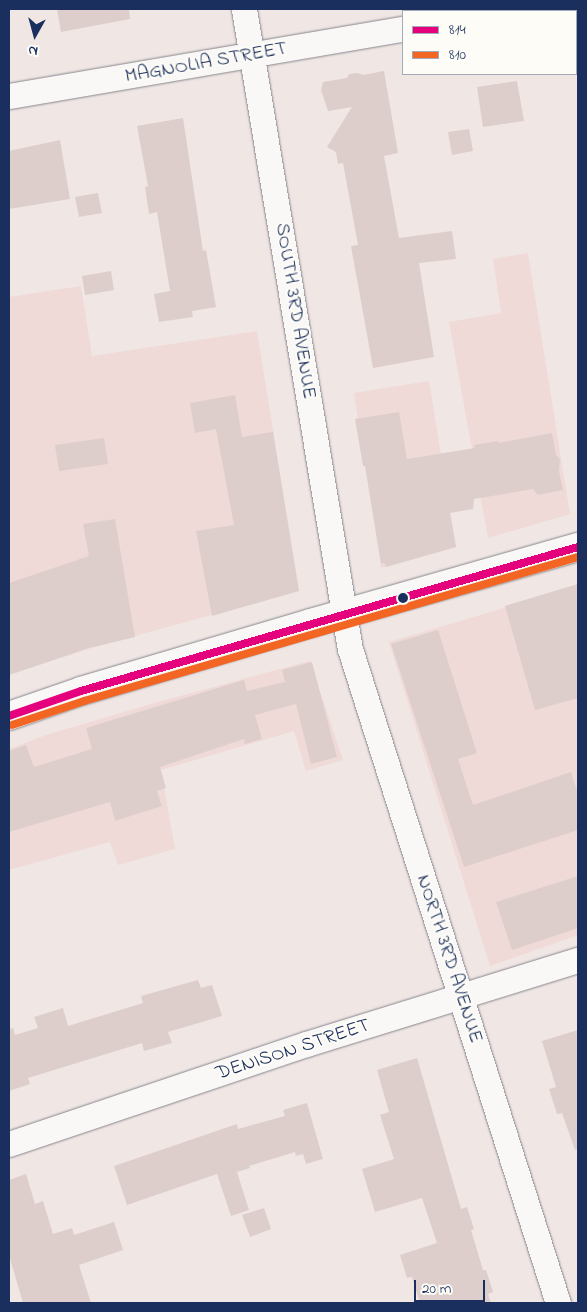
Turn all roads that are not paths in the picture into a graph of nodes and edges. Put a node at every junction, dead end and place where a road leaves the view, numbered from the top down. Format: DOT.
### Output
graph roads {
  1 [pos="244,9"];
  2 [pos="402,29"];
  3 [pos="252,55"];
  4 [pos="9,96"];
  5 [pos="578,548"];
  6 [pos="345,613"];
  7 [pos="9,716"];
  8 [pos="578,960"];
  9 [pos="461,998"];
  10 [pos="9,1144"];
  11 [pos="558,1303"];
  1 -- 3 [label="street, SOUTH 3RD AVENUE"];
  2 -- 3 [label="street, MAGNOLIA STREET"];
  3 -- 4 [label="street, MAGNOLIA STREET"];
  3 -- 6 [label="street, SOUTH 3RD AVENUE"];
  5 -- 6 [label="main road"];
  6 -- 7 [label="main road"];
  6 -- 9 [label="street, NORTH 3RD AVENUE"];
  8 -- 9 [label="street, DENISON STREET"];
  9 -- 10 [label="street, DENISON STREET"];
  9 -- 11 [label="street, NORTH 3RD AVENUE"];
}
